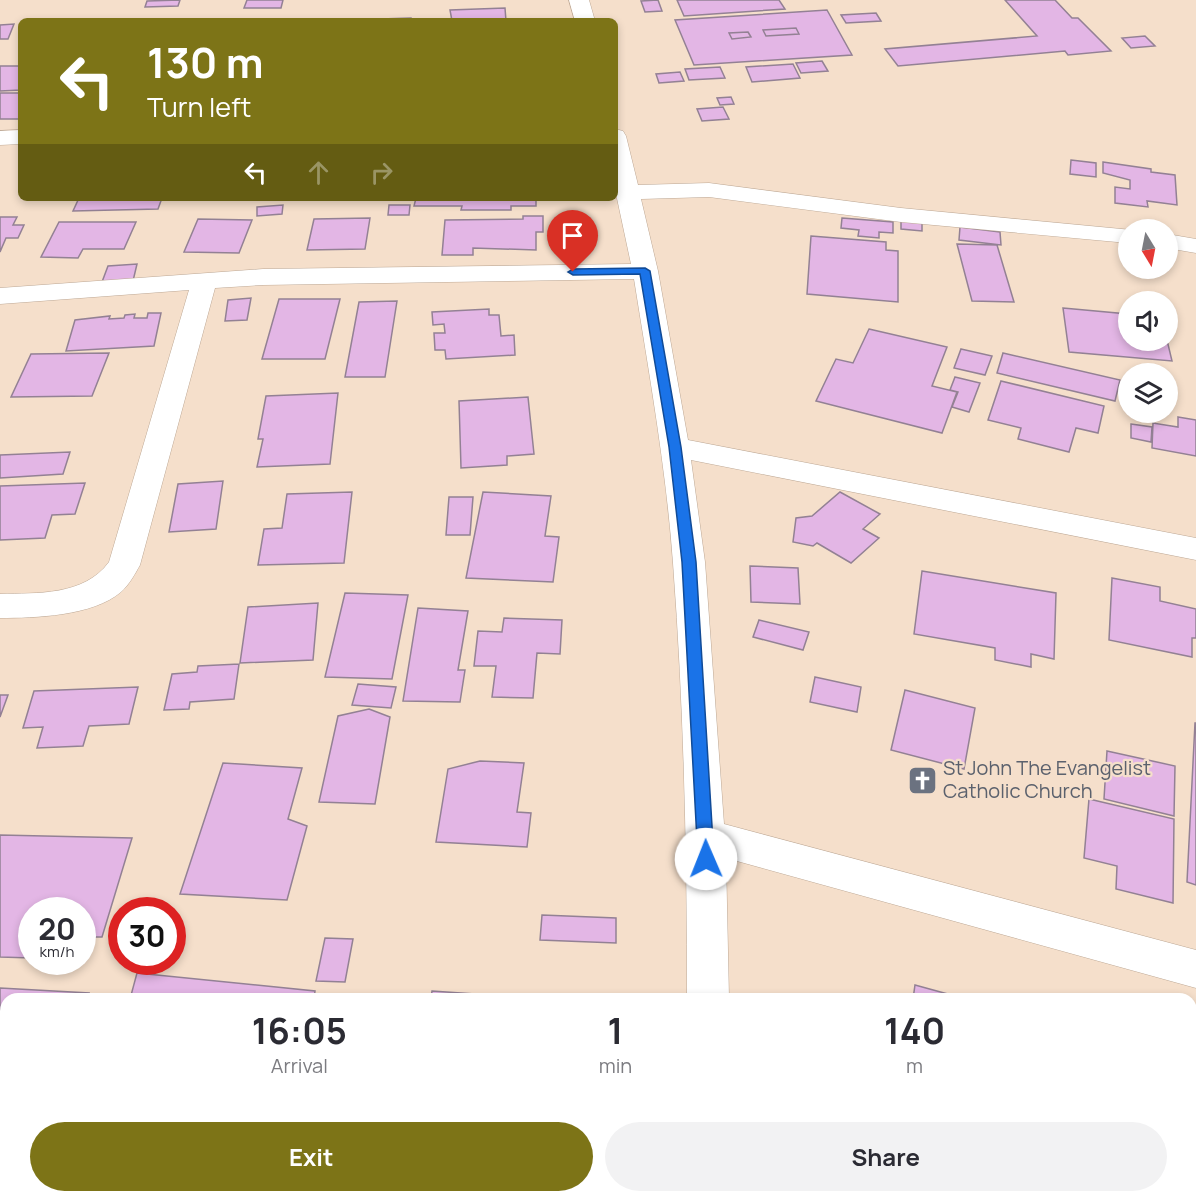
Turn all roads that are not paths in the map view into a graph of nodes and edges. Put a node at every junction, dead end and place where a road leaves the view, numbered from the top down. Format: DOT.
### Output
graph roads {
  1 [pos="579,0"];
  2 [pos="584,18"];
  3 [pos="18,137"];
  4 [pos="0,138"];
  5 [pos="618,149"];
  6 [pos="628,192"];
  7 [pos="1118,235"];
  8 [pos="1178,243"];
  9 [pos="1196,246"];
  10 [pos="645,271"];
  11 [pos="204,281"];
  12 [pos="0,296"];
  13 [pos="675,447"];
  14 [pos="1196,549"];
  15 [pos="0,606"];
  16 [pos="706,836"];
  17 [pos="1196,969"];
  18 [pos="708,993"];
  1 -- 2 [label="street"];
  3 -- 4 [label="street"];
  5 -- 6 [label="street"];
  6 -- 7 [label="street"];
  6 -- 10 [label="street"];
  8 -- 9 [label="street"];
  10 -- 11 [label="street"];
  10 -- 13 [label="street"];
  11 -- 12 [label="street"];
  11 -- 15 [label="street"];
  13 -- 14 [label="street"];
  13 -- 16 [label="street"];
  16 -- 17 [label="street"];
  16 -- 18 [label="street"];
}
